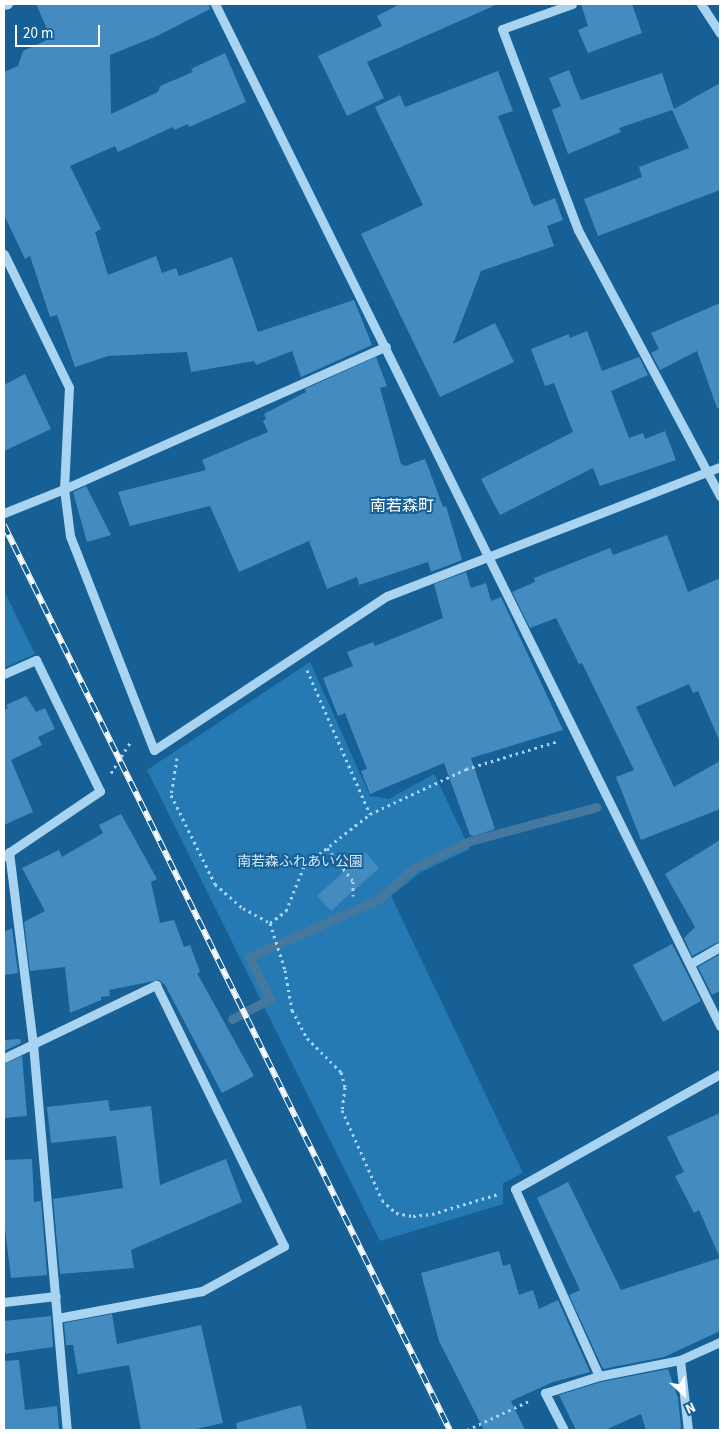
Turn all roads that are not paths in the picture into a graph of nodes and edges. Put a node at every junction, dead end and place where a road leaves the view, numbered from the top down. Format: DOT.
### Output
graph roads {
  1 [pos="8,4"];
  2 [pos="216,4"];
  3 [pos="572,4"];
  4 [pos="701,4"];
  5 [pos="4,6"];
  6 [pos="720,33"];
  7 [pos="4,254"];
  8 [pos="386,346"];
  9 [pos="720,466"];
  10 [pos="706,471"];
  11 [pos="64,489"];
  12 [pos="720,496"];
  13 [pos="4,512"];
  14 [pos="489,555"];
  15 [pos="4,674"];
  16 [pos="7,854"];
  17 [pos="720,948"];
  18 [pos="690,964"];
  19 [pos="720,1026"];
  20 [pos="33,1044"];
  21 [pos="4,1058"];
  22 [pos="720,1074"];
  23 [pos="56,1296"];
  24 [pos="4,1302"];
  25 [pos="58,1318"];
  26 [pos="720,1342"];
  27 [pos="680,1360"];
  28 [pos="599,1376"];
  29 [pos="67,1430"];
  30 [pos="564,1430"];
  31 [pos="688,1430"];
  1 -- 5 [label="street"];
  2 -- 8 [label="street"];
  3 -- 10 [label="street"];
  4 -- 6 [label="street"];
  7 -- 11 [label="street"];
  8 -- 11 [label="street"];
  8 -- 14 [label="street"];
  9 -- 10 [label="street"];
  10 -- 12 [label="street"];
  10 -- 14 [label="street"];
  11 -- 13 [label="street"];
  11 -- 14 [label="street"];
  14 -- 18 [label="street"];
  15 -- 16 [label="street"];
  16 -- 20 [label="street"];
  17 -- 18 [label="street"];
  18 -- 19 [label="street"];
  20 -- 21 [label="street"];
  20 -- 23 [label="street"];
  20 -- 25 [label="street"];
  22 -- 28 [label="street"];
  23 -- 24 [label="street"];
  23 -- 25 [label="street"];
  25 -- 29 [label="street"];
  26 -- 27 [label="street"];
  27 -- 28 [label="street"];
  27 -- 31 [label="street"];
  28 -- 30 [label="street"];
}
